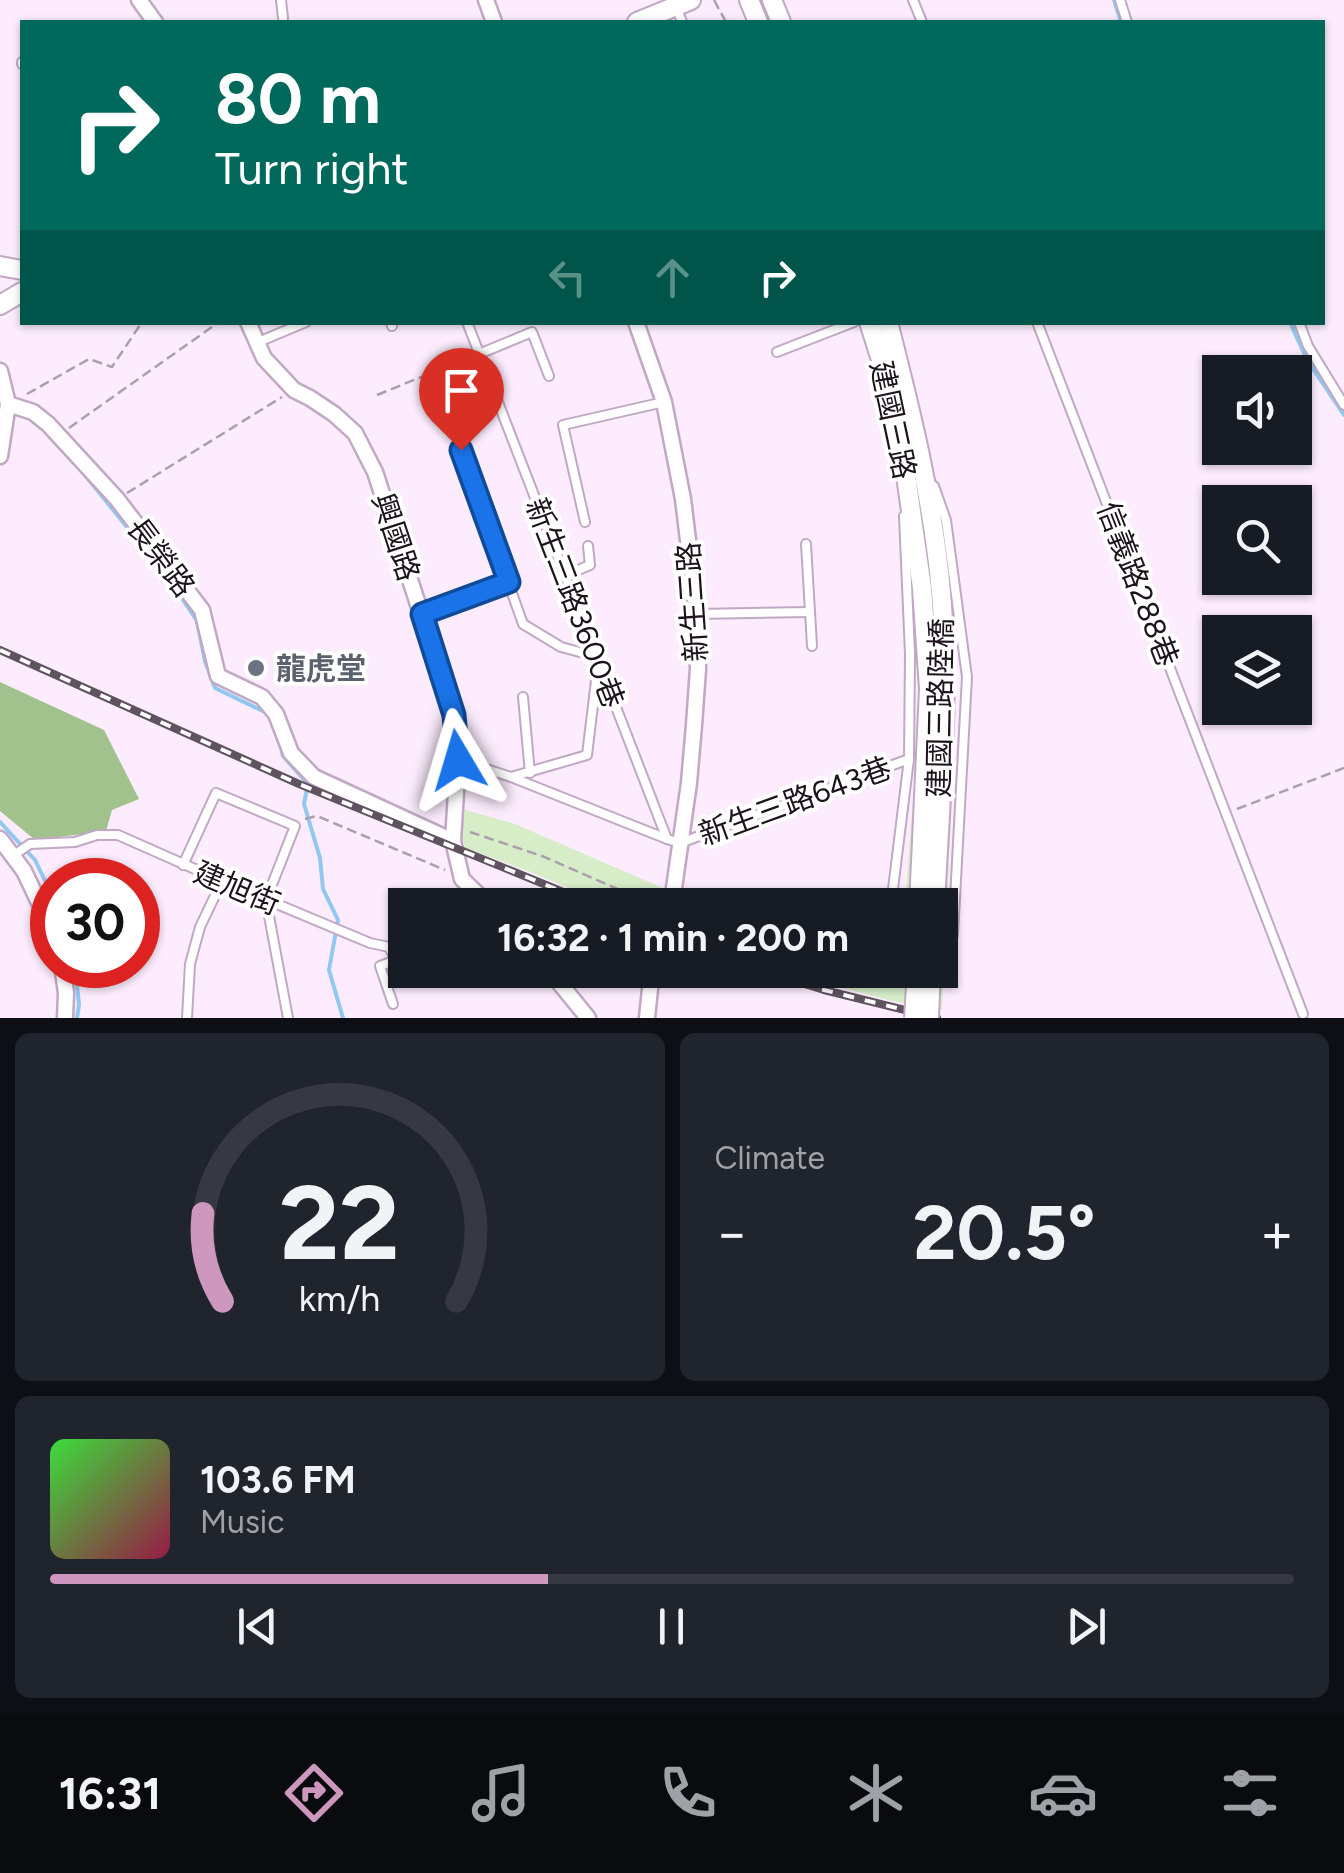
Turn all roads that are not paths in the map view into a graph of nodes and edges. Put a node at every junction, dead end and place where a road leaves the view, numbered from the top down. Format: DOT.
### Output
graph roads {
  1 [pos="281,0"];
  2 [pos="683,10"];
  3 [pos="283,18"];
  4 [pos="646,20"];
  5 [pos="249,325"];
  6 [pos="299,325"];
  7 [pos="468,325"];
  8 [pos="637,325"];
  9 [pos="846,325"];
  10 [pos="871,325"];
  11 [pos="889,325"];
  12 [pos="1038,325"];
  13 [pos="1300,325"];
  14 [pos="256,343"];
  15 [pos="777,352"];
  16 [pos="479,354"];
  17 [pos="0,372"];
  18 [pos="549,376"];
  19 [pos="664,402"];
  20 [pos="1344,405"];
  21 [pos="4,409"];
  22 [pos="920,449"];
  23 [pos="461,450"];
  24 [pos="0,456"];
  25 [pos="904,462"];
  26 [pos="932,512"];
  27 [pos="913,519"];
  28 [pos="585,522"];
  29 [pos="806,544"];
  30 [pos="588,546"];
  31 [pos="564,576"];
  32 [pos="509,582"];
  33 [pos="810,612"];
  34 [pos="422,614"];
  35 [pos="696,614"];
  36 [pos="812,646"];
  37 [pos="598,661"];
  38 [pos="523,697"];
  39 [pos="909,759"];
  40 [pos="458,760"];
  41 [pos="530,772"];
  42 [pos="511,777"];
  43 [pos="454,834"];
  44 [pos="0,839"];
  45 [pos="674,841"];
  46 [pos="14,855"];
  47 [pos="183,865"];
  48 [pos="222,882"];
  49 [pos="30,883"];
  50 [pos="471,888"];
  51 [pos="674,888"];
  52 [pos="893,888"];
  53 [pos="921,888"];
  54 [pos="935,888"];
  55 [pos="956,888"];
  56 [pos="266,900"];
  57 [pos="388,947"];
  58 [pos="388,963"];
  59 [pos="65,988"];
  60 [pos="564,988"];
  61 [pos="650,988"];
  62 [pos="915,988"];
  63 [pos="930,988"];
  64 [pos="393,1004"];
  65 [pos="1303,1014"];
  66 [pos="65,1018"];
  67 [pos="186,1018"];
  68 [pos="288,1018"];
  69 [pos="588,1018"];
  70 [pos="647,1018"];
  71 [pos="914,1018"];
  72 [pos="929,1018"];
  1 -- 3 [label="lane"];
  2 -- 4 [label="street"];
  5 -- 14 [label="street, 興國路"];
  6 -- 14 [label="lane"];
  7 -- 16 [label="lane, 新生三路3600巷"];
  8 -- 19 [label="street, 新生三路"];
  9 -- 15 [label="lane"];
  10 -- 25 [label="street, 建國三路"];
  11 -- 22 [label="street, 建國三路"];
  12 -- 65 [label="lane, 信義路288巷"];
  13 -- 20 [label="lane"];
  14 -- 34 [label="street, 興國路"];
  16 -- 18 [label="lane"];
  16 -- 31 [label="lane, 新生三路3600巷"];
  17 -- 21 [label="street"];
  19 -- 28 [label="lane"];
  19 -- 35 [label="street, 新生三路"];
  21 -- 24 [label="street"];
  21 -- 43 [label="street, 長榮路"];
  22 -- 26 [label="street, 建國三路"];
  22 -- 55 [label="lane"];
  23 -- 32 [label="lane"];
  25 -- 27 [label="street, 建國三路"];
  25 -- 39 [label="lane"];
  26 -- 54 [label="street, 建國三路陸橋"];
  27 -- 53 [label="street, 建國三路陸橋"];
  29 -- 33 [label="lane"];
  30 -- 31 [label="lane"];
  31 -- 37 [label="lane, 新生三路3600巷"];
  32 -- 34 [label="lane"];
  32 -- 37 [label="lane"];
  33 -- 35 [label="lane"];
  33 -- 36 [label="lane"];
  34 -- 40 [label="street, 興國路"];
  35 -- 45 [label="street, 新生三路"];
  37 -- 41 [label="lane"];
  37 -- 45 [label="lane, 新生三路3600巷"];
  38 -- 41 [label="lane"];
  39 -- 45 [label="lane, 新生三路643巷"];
  39 -- 52 [label="lane"];
  40 -- 42 [label="lane"];
  40 -- 43 [label="street, 興國路"];
  41 -- 42 [label="lane"];
  42 -- 45 [label="lane"];
  43 -- 50 [label="street, 興國路"];
  44 -- 46 [label="street"];
  45 -- 51 [label="street, 新生三路"];
  46 -- 47 [label="lane, 建旭街"];
  46 -- 49 [label="street"];
  47 -- 48 [label="lane, 建旭街"];
  47 -- 56 [label="lane"];
  48 -- 56 [label="lane, 建旭街"];
  48 -- 67 [label="lane"];
  56 -- 57 [label="lane, 建旭街"];
  56 -- 68 [label="lane"];
  58 -- 64 [label="lane"];
  59 -- 66 [label="street"];
  60 -- 69 [label="street"];
  61 -- 70 [label="street"];
  62 -- 71 [label="street, bridge"];
  63 -- 72 [label="street, bridge"];
}
